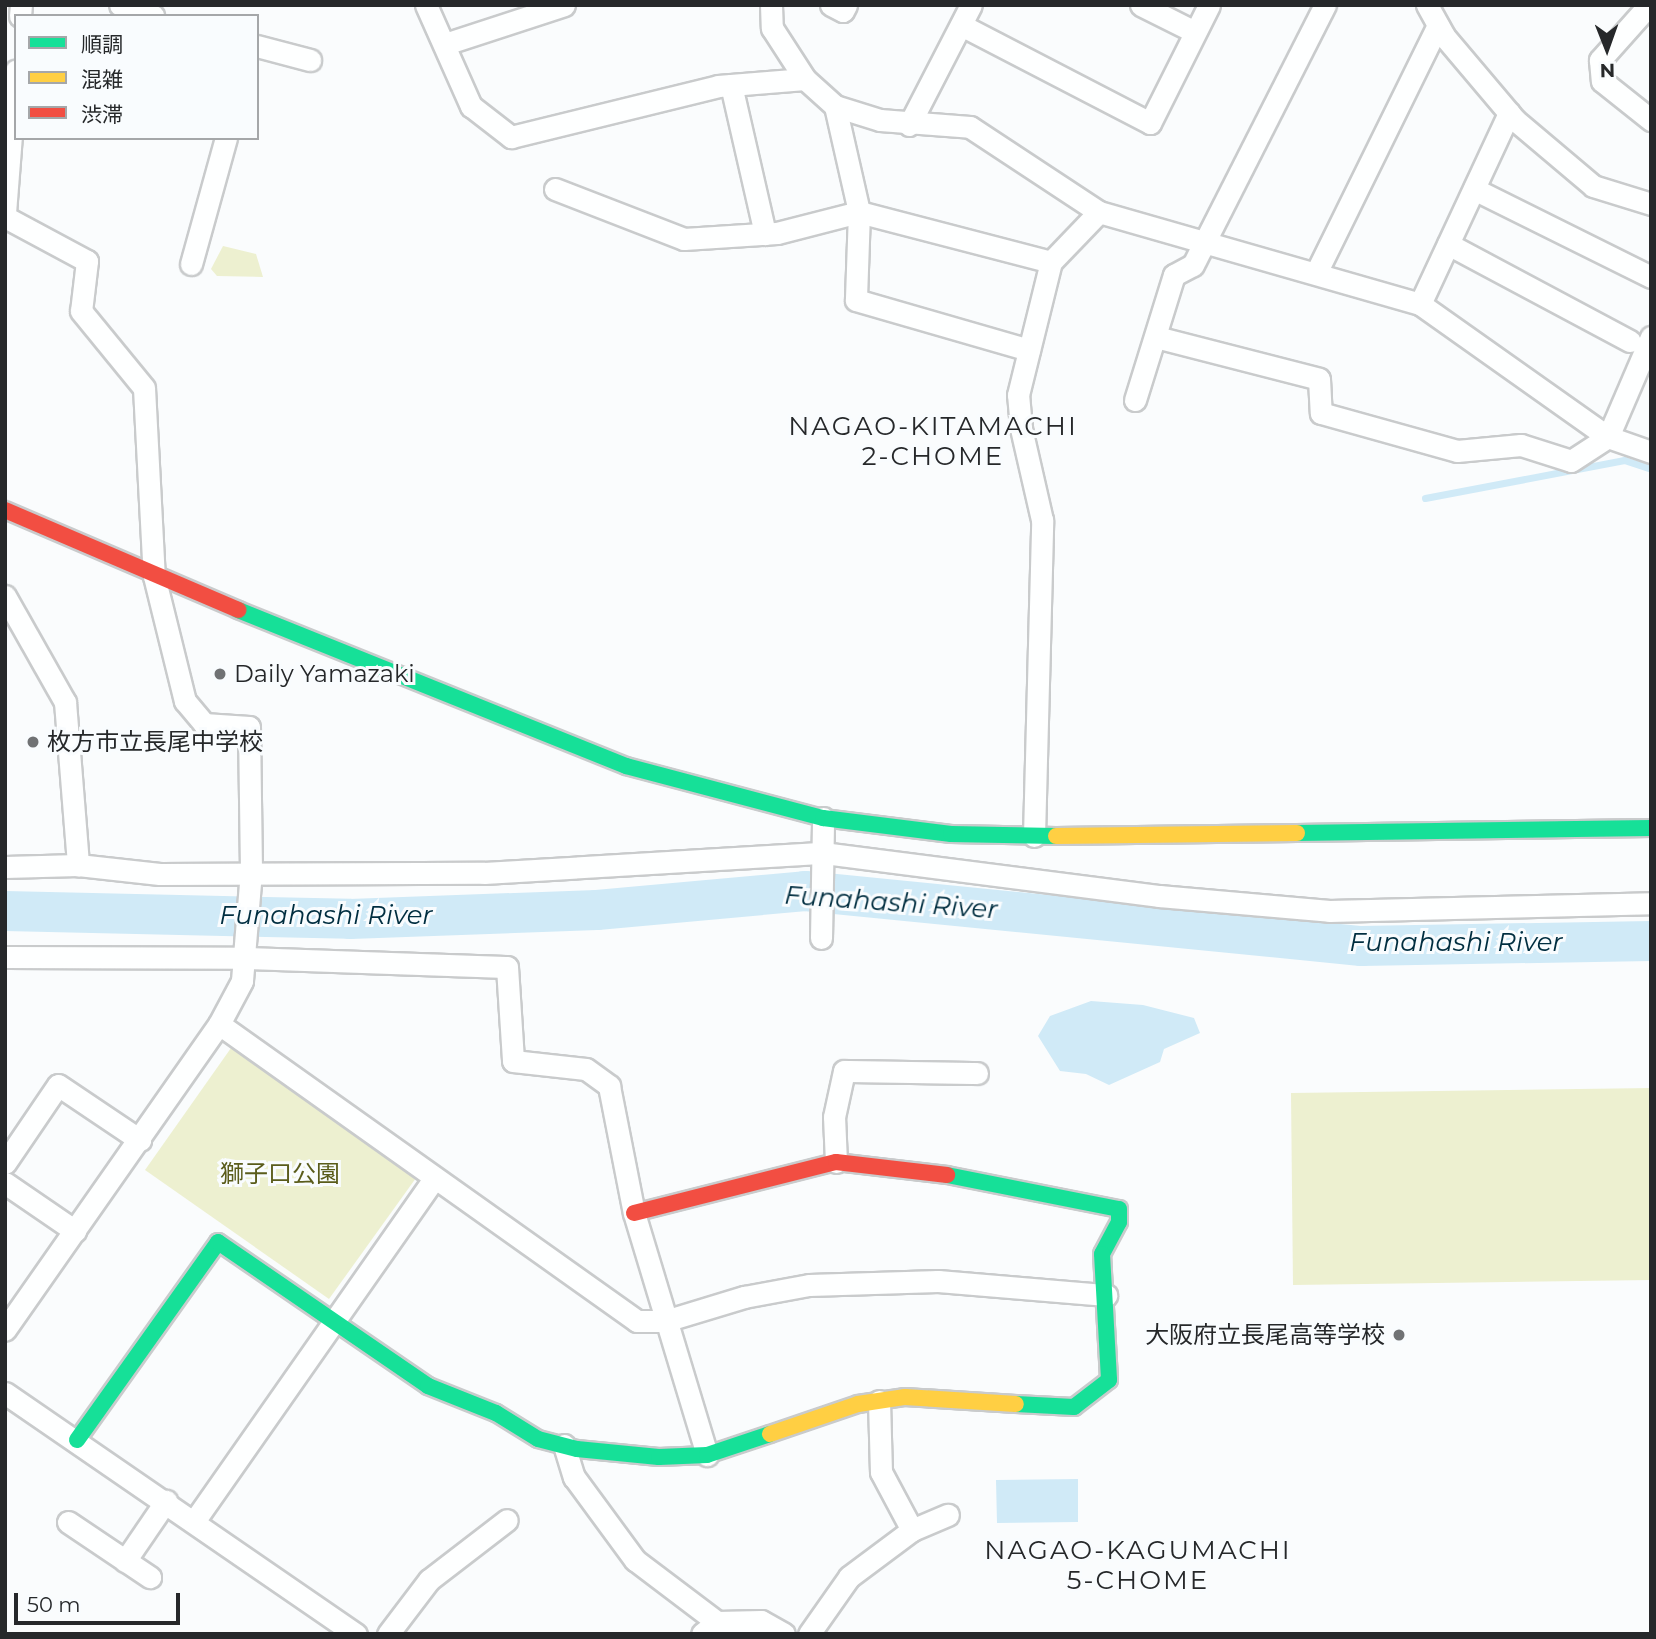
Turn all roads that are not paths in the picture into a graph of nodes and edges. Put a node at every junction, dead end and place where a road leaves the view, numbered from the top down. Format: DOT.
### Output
graph roads {
  1 [pos="120,5"];
  2 [pos="426,5"];
  3 [pos="564,5"];
  4 [pos="771,5"];
  5 [pos="831,5"];
  6 [pos="846,5"];
  7 [pos="971,5"];
  8 [pos="1141,5"];
  9 [pos="1209,5"];
  10 [pos="1325,5"];
  11 [pos="1427,5"];
  12 [pos="1649,5"];
  13 [pos="147,14"];
  14 [pos="961,25"];
  15 [pos="1438,25"];
  16 [pos="1195,32"];
  17 [pos="445,44"];
  18 [pos="259,47"];
  19 [pos="310,60"];
  20 [pos="805,79"];
  21 [pos="731,85"];
  22 [pos="14,96"];
  23 [pos="835,106"];
  24 [pos="1509,113"];
  25 [pos="1651,120"];
  26 [pos="909,125"];
  27 [pos="225,140"];
  28 [pos="555,189"];
  29 [pos="1474,189"];
  30 [pos="1651,204"];
  31 [pos="859,212"];
  32 [pos="1099,212"];
  33 [pos="5,215"];
  34 [pos="765,234"];
  35 [pos="1203,242"];
  36 [pos="1448,244"];
  37 [pos="1051,262"];
  38 [pos="191,264"];
  39 [pos="1316,273"];
  40 [pos="1651,277"];
  41 [pos="1420,304"];
  42 [pos="1156,337"];
  43 [pos="1640,339"];
  44 [pos="1029,350"];
  45 [pos="1643,376"];
  46 [pos="1135,400"];
  47 [pos="1608,437"];
  48 [pos="1651,452"];
  49 [pos="5,510"];
  50 [pos="154,576"];
  51 [pos="5,596"];
  52 [pos="823,818"];
  53 [pos="1651,828"];
  54 [pos="1034,836"];
  55 [pos="822,861"];
  56 [pos="78,865"];
  57 [pos="5,867"];
  58 [pos="251,871"];
  59 [pos="1651,903"];
  60 [pos="821,938"];
  61 [pos="5,957"];
  62 [pos="247,958"];
  63 [pos="219,1024"];
  64 [pos="977,1073"];
  65 [pos="140,1140"];
  66 [pos="836,1162"];
  67 [pos="5,1163"];
  68 [pos="434,1179"];
  69 [pos="5,1183"];
  70 [pos="634,1213"];
  71 [pos="75,1231"];
  72 [pos="1106,1295"];
  73 [pos="12,1306"];
  74 [pos="336,1319"];
  75 [pos="666,1321"];
  76 [pos="5,1330"];
  77 [pos="5,1393"];
  78 [pos="879,1401"];
  79 [pos="76,1440"];
  80 [pos="564,1445"];
  81 [pos="707,1455"];
  82 [pos="166,1501"];
  83 [pos="948,1515"];
  84 [pos="195,1520"];
  85 [pos="507,1520"];
  86 [pos="68,1522"];
  87 [pos="912,1530"];
  88 [pos="125,1561"];
  89 [pos="149,1577"];
  90 [pos="709,1628"];
  91 [pos="356,1634"];
  92 [pos="388,1634"];
  93 [pos="784,1634"];
  94 [pos="809,1634"];
  1 -- 13 [label="street"];
  2 -- 17 [label="street"];
  3 -- 17 [label="street"];
  4 -- 20 [label="street"];
  5 -- 6 [label="street"];
  7 -- 14 [label="street"];
  8 -- 16 [label="street"];
  9 -- 16 [label="street"];
  10 -- 35 [label="street"];
  11 -- 15 [label="street"];
  12 -- 25 [label="street"];
  14 -- 16 [label="street"];
  14 -- 26 [label="street"];
  15 -- 24 [label="street"];
  15 -- 39 [label="street"];
  17 -- 21 [label="street"];
  18 -- 19 [label="street"];
  20 -- 21 [label="street"];
  20 -- 23 [label="street"];
  21 -- 34 [label="street"];
  22 -- 33 [label="street"];
  23 -- 26 [label="street"];
  23 -- 31 [label="street"];
  24 -- 29 [label="street"];
  24 -- 30 [label="street"];
  26 -- 32 [label="street"];
  27 -- 38 [label="street"];
  28 -- 34 [label="street"];
  29 -- 36 [label="street"];
  29 -- 40 [label="street"];
  31 -- 34 [label="street"];
  31 -- 37 [label="street"];
  31 -- 44 [label="street"];
  32 -- 35 [label="street"];
  32 -- 37 [label="street"];
  33 -- 50 [label="street"];
  35 -- 39 [label="street"];
  35 -- 42 [label="street"];
  36 -- 41 [label="street"];
  36 -- 43 [label="street"];
  37 -- 44 [label="street"];
  39 -- 41 [label="street"];
  41 -- 47 [label="street"];
  42 -- 46 [label="street"];
  42 -- 47 [label="street"];
  43 -- 45 [label="street"];
  44 -- 54 [label="street"];
  45 -- 47 [label="street"];
  47 -- 48 [label="street"];
  49 -- 50 [label="street"];
  50 -- 52 [label="street"];
  50 -- 58 [label="street"];
  51 -- 56 [label="street"];
  52 -- 54 [label="street"];
  52 -- 55 [label="street"];
  53 -- 54 [label="street"];
  55 -- 58 [label="street"];
  55 -- 59 [label="street"];
  55 -- 60 [label="street"];
  56 -- 57 [label="street"];
  56 -- 58 [label="street"];
  58 -- 62 [label="street"];
  61 -- 62 [label="street"];
  62 -- 63 [label="street"];
  62 -- 70 [label="street"];
  63 -- 65 [label="street"];
  63 -- 68 [label="street"];
  64 -- 66 [label="street"];
  65 -- 67 [label="street"];
  65 -- 71 [label="street"];
  66 -- 70 [label="street"];
  66 -- 72 [label="street"];
  68 -- 74 [label="street"];
  68 -- 75 [label="street"];
  69 -- 71 [label="street"];
  70 -- 75 [label="street"];
  71 -- 73 [label="street"];
  72 -- 75 [label="street"];
  72 -- 78 [label="street"];
  73 -- 76 [label="street"];
  74 -- 79 [label="street"];
  74 -- 80 [label="street"];
  74 -- 84 [label="street"];
  75 -- 81 [label="street"];
  77 -- 79 [label="street"];
  78 -- 81 [label="street"];
  78 -- 87 [label="street"];
  79 -- 82 [label="street"];
  80 -- 81 [label="street"];
  80 -- 90 [label="street"];
  82 -- 84 [label="street"];
  82 -- 88 [label="street"];
  83 -- 87 [label="street"];
  84 -- 91 [label="street"];
  85 -- 92 [label="street"];
  86 -- 88 [label="street"];
  87 -- 94 [label="street"];
  88 -- 89 [label="street"];
  90 -- 93 [label="street"];
}
